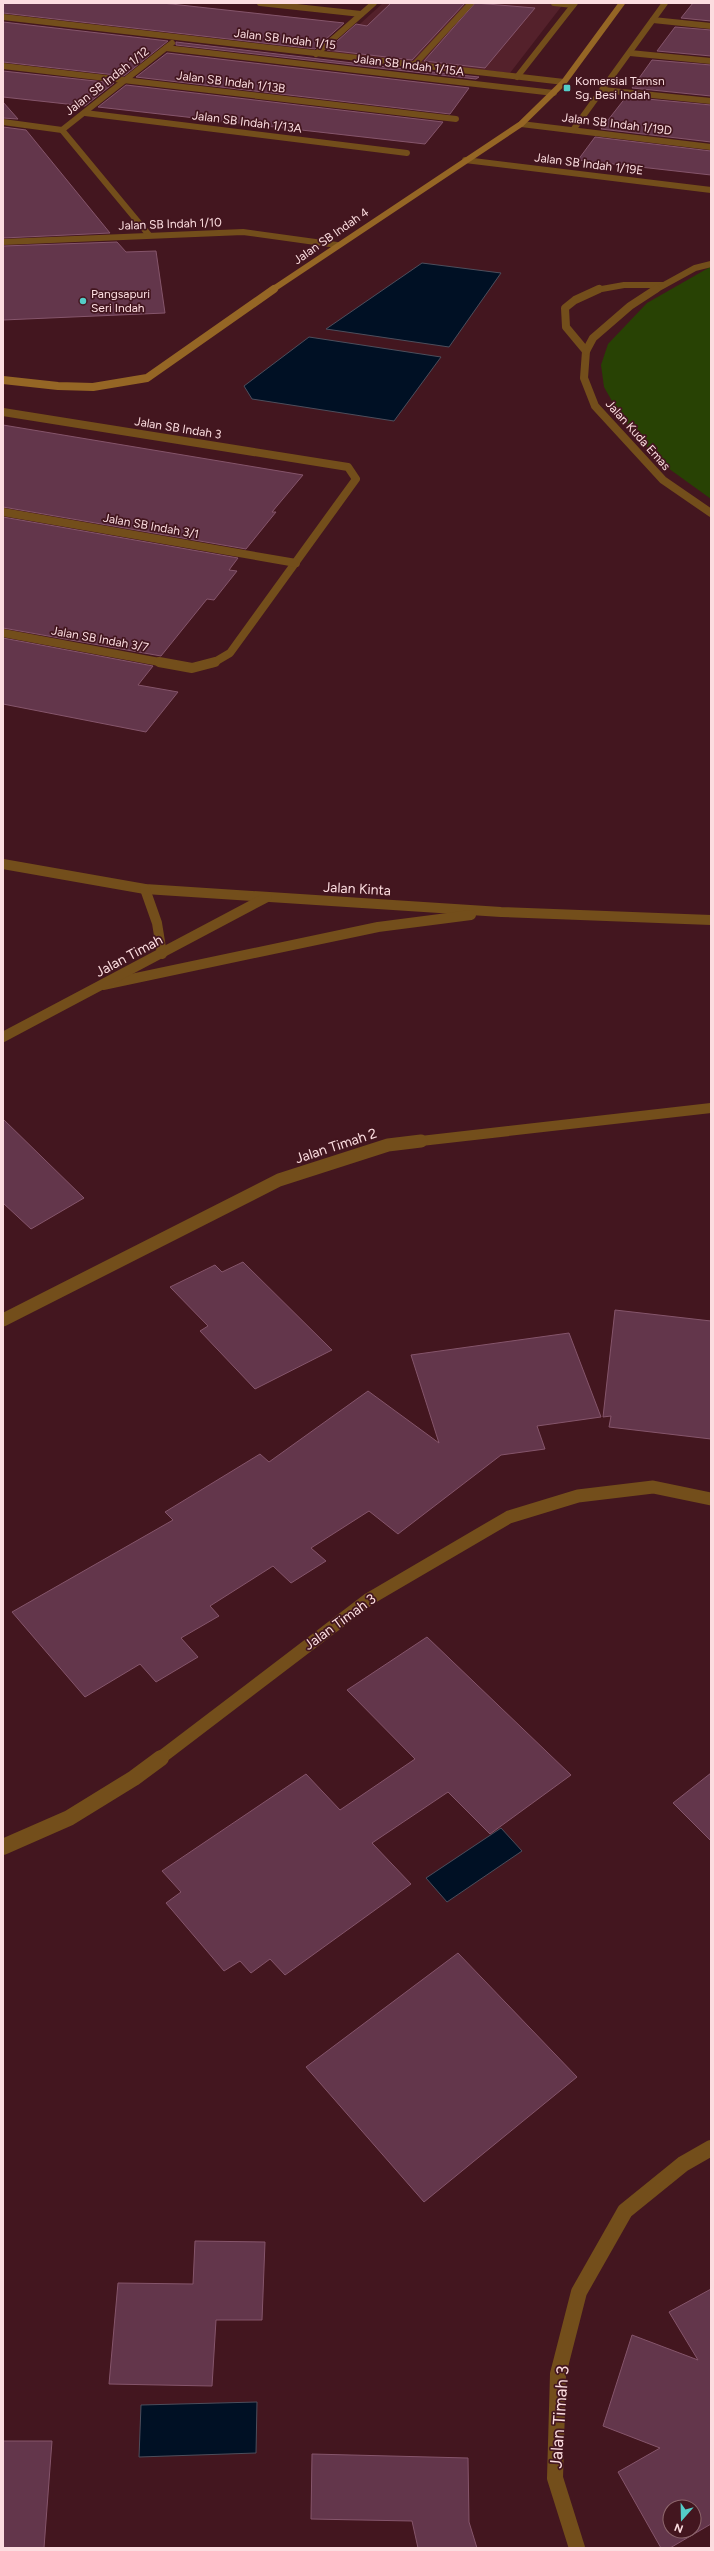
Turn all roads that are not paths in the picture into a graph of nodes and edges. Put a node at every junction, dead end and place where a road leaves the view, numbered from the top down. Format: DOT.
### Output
graph roads {
  1 [pos="260,3"];
  2 [pos="374,3"];
  3 [pos="471,3"];
  4 [pos="554,3"];
  5 [pos="622,3"];
  6 [pos="665,3"];
  7 [pos="574,4"];
  8 [pos="361,14"];
  9 [pos="3,17"];
  10 [pos="653,20"];
  11 [pos="711,26"];
  12 [pos="179,38"];
  13 [pos="166,48"];
  14 [pos="630,53"];
  15 [pos="316,54"];
  16 [pos="711,61"];
  17 [pos="3,66"];
  18 [pos="413,66"];
  19 [pos="518,77"];
  20 [pos="126,80"];
  21 [pos="564,82"];
  22 [pos="603,90"];
  23 [pos="554,93"];
  24 [pos="711,101"];
  25 [pos="85,113"];
  26 [pos="456,119"];
  27 [pos="3,122"];
  28 [pos="521,124"];
  29 [pos="62,130"];
  30 [pos="573,130"];
  31 [pos="711,147"];
  32 [pos="407,153"];
  33 [pos="465,160"];
  34 [pos="711,190"];
  35 [pos="149,235"];
  36 [pos="3,242"];
  37 [pos="337,245"];
  38 [pos="711,264"];
  39 [pos="663,285"];
  40 [pos="586,351"];
  41 [pos="3,380"];
  42 [pos="3,412"];
  43 [pos="3,512"];
  44 [pos="711,513"];
  45 [pos="296,563"];
  46 [pos="3,633"];
  47 [pos="3,864"];
  48 [pos="145,889"];
  49 [pos="267,897"];
  50 [pos="501,912"];
  51 [pos="711,920"];
  52 [pos="162,954"];
  53 [pos="103,985"];
  54 [pos="3,1037"];
  55 [pos="711,1108"];
  56 [pos="3,1320"];
  57 [pos="711,1499"];
  58 [pos="3,1847"];
  59 [pos="711,2148"];
  60 [pos="577,2548"];
  1 -- 8 [label="street"];
  2 -- 8 [label="street"];
  3 -- 18 [label="street"];
  4 -- 7 [label="street"];
  5 -- 21 [label="street, Jalan SB Indah 4"];
  6 -- 10 [label="street"];
  7 -- 19 [label="street"];
  8 -- 15 [label="street"];
  9 -- 12 [label="street, Jalan SB Indah 1/15"];
  10 -- 11 [label="street"];
  10 -- 14 [label="street"];
  12 -- 13 [label="street, Jalan SB Indah 1/12"];
  12 -- 15 [label="street, Jalan SB Indah 1/15"];
  13 -- 20 [label="street, Jalan SB Indah 1/12"];
  13 -- 23 [label="street, Jalan SB Indah 1/15A"];
  14 -- 16 [label="street"];
  14 -- 22 [label="street"];
  15 -- 18 [label="street, Jalan SB Indah 1/15"];
  17 -- 20 [label="street, Jalan SB Indah 1/13B"];
  18 -- 19 [label="street, Jalan SB Indah 1/15"];
  19 -- 21 [label="street, Jalan SB Indah 1/15"];
  20 -- 25 [label="street, Jalan SB Indah 1/12"];
  20 -- 26 [label="street, Jalan SB Indah 1/13B"];
  21 -- 23 [label="street, Jalan SB Indah 4"];
  22 -- 24 [label="street"];
  22 -- 30 [label="street"];
  23 -- 28 [label="street, Jalan SB Indah 4"];
  25 -- 29 [label="street, Jalan SB Indah 1/12"];
  25 -- 32 [label="street, Jalan SB Indah 1/13A"];
  27 -- 29 [label="street"];
  28 -- 30 [label="street, Jalan SB Indah 1/19D"];
  28 -- 33 [label="street, Jalan SB Indah 4"];
  29 -- 35 [label="street, Jalan SB Indah 1/12"];
  30 -- 31 [label="street, Jalan SB Indah 1/19D"];
  33 -- 34 [label="street, Jalan SB Indah 1/19E"];
  33 -- 37 [label="street, Jalan SB Indah 4"];
  35 -- 36 [label="street, Jalan SB Indah 1/10"];
  35 -- 37 [label="street, Jalan SB Indah 1/10"];
  37 -- 41 [label="street, Jalan SB Indah 4"];
  38 -- 39 [label="street, Jalan Kuda Emas"];
  39 -- 40 [label="street, Jalan Kuda Emas"];
  39 -- 40 [label="street, Jalan Kuda Emas"];
  40 -- 44 [label="street, Jalan Kuda Emas"];
  42 -- 45 [label="street, Jalan SB Indah 3"];
  43 -- 45 [label="street, Jalan SB Indah 3/1"];
  45 -- 46 [label="street, Jalan SB Indah 3/7"];
  47 -- 48 [label="street, Jalan Kinta"];
  48 -- 49 [label="street, Jalan Kinta"];
  48 -- 52 [label="street"];
  49 -- 50 [label="street, Jalan Kinta"];
  49 -- 52 [label="street, Jalan Timah"];
  50 -- 51 [label="street, Jalan Kinta"];
  50 -- 53 [label="street"];
  52 -- 53 [label="street, Jalan Timah"];
  53 -- 54 [label="street, Jalan Timah"];
  55 -- 56 [label="street, Jalan Timah 2"];
  57 -- 58 [label="street, Jalan Timah 3"];
  59 -- 60 [label="street, Jalan Timah 3"];
}
